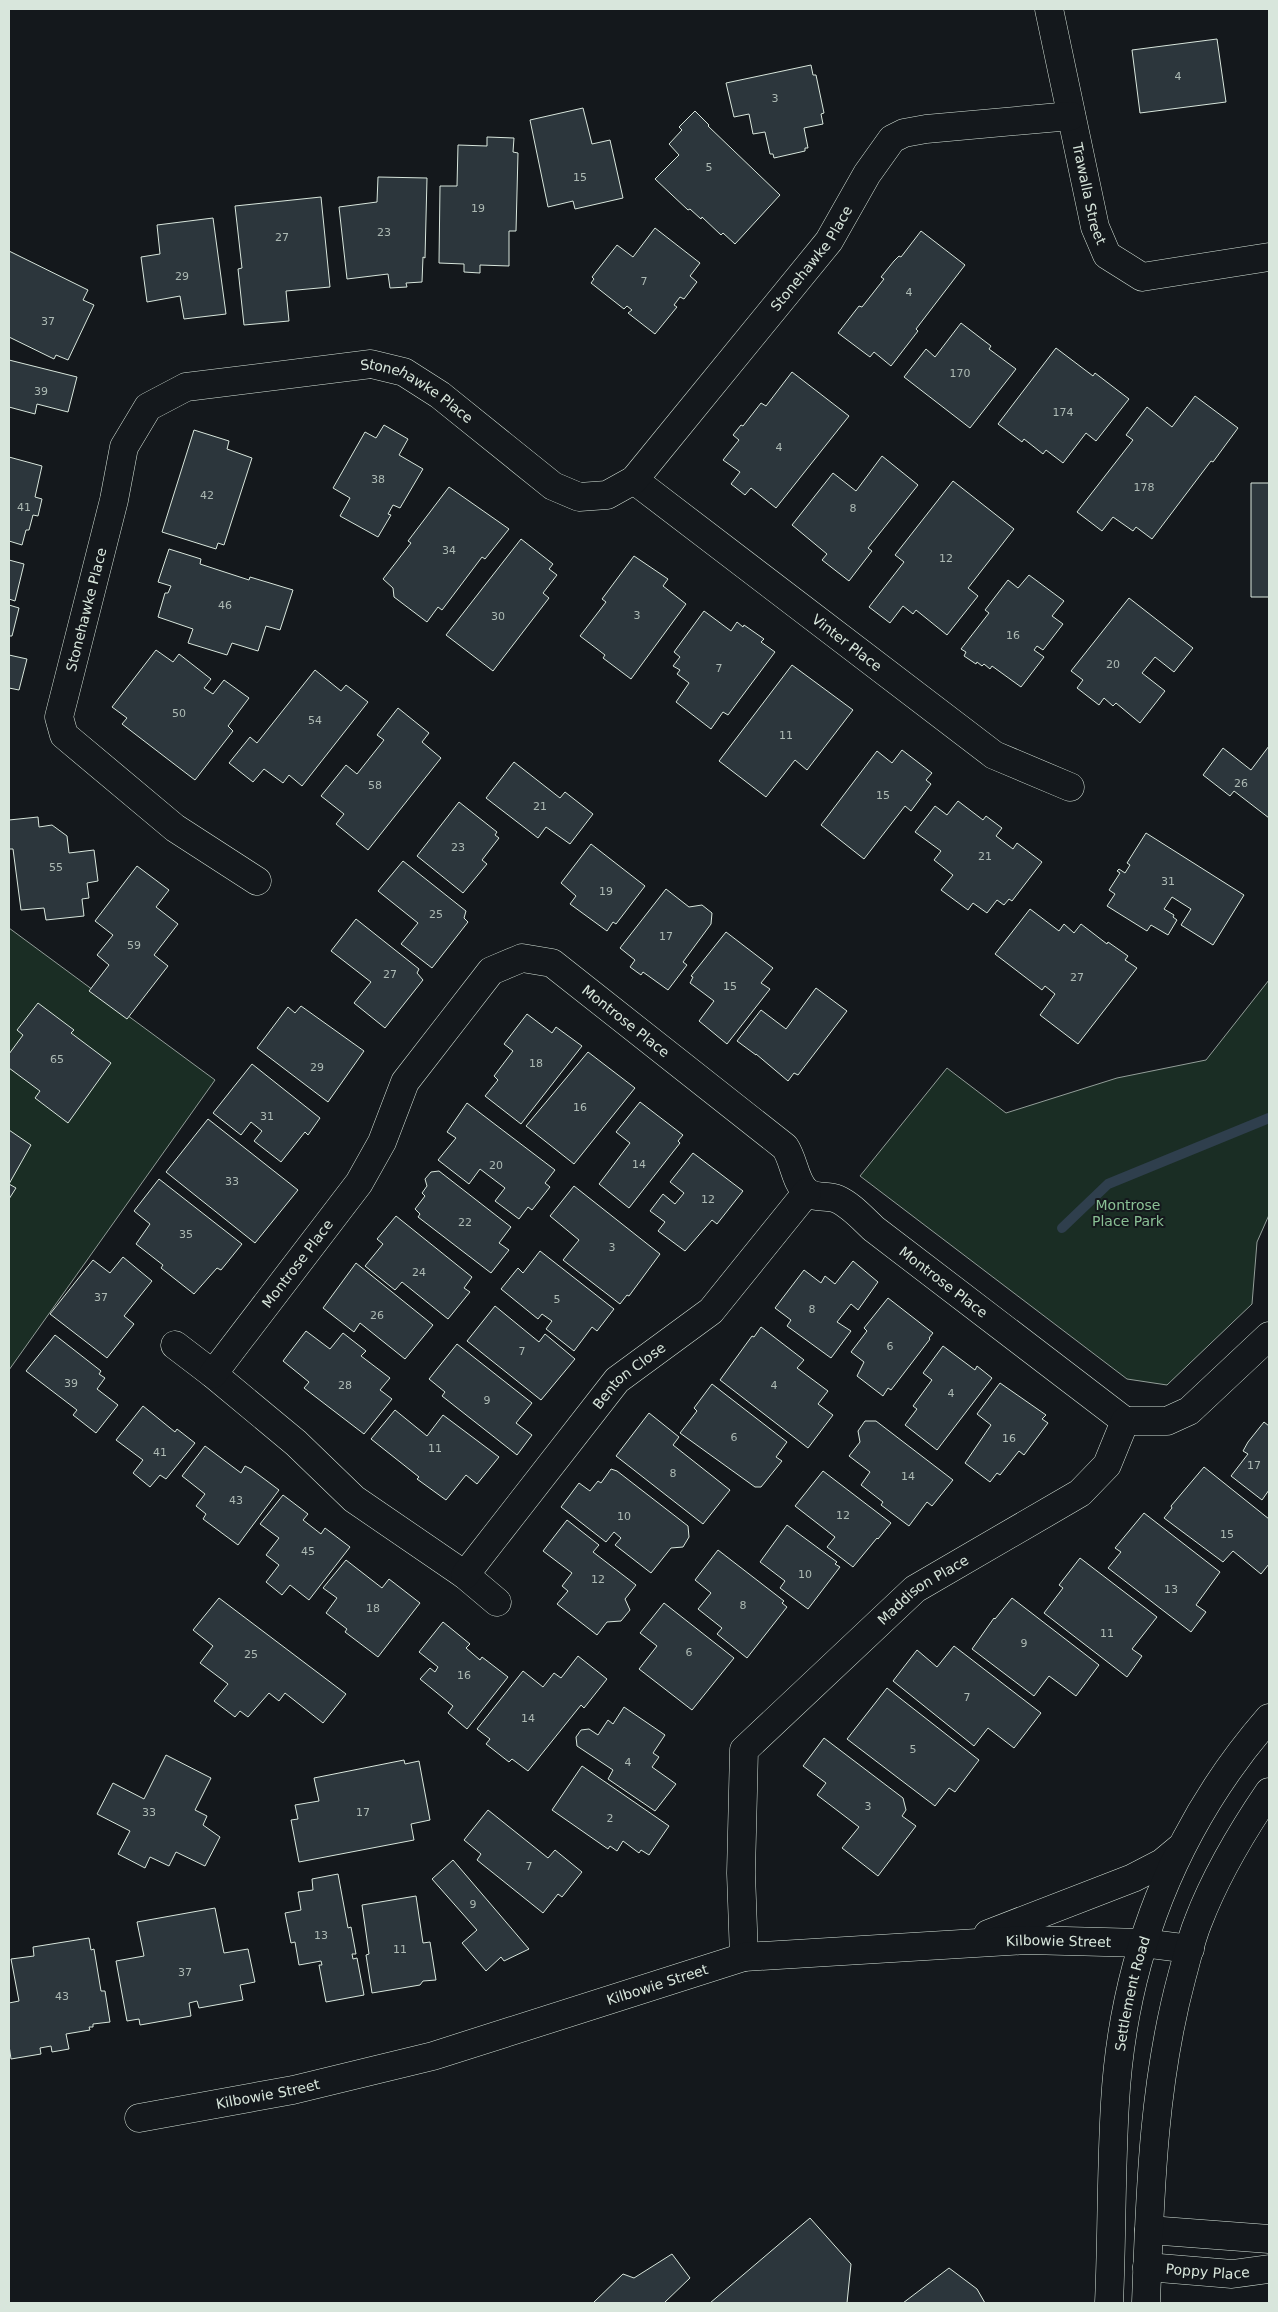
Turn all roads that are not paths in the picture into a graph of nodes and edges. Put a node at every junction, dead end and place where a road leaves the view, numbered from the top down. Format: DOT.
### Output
graph roads {
  1 [pos="1048,9"];
  2 [pos="1072,116"];
  3 [pos="1269,257"];
  4 [pos="634,480"];
  5 [pos="1070,787"];
  6 [pos="257,881"];
  7 [pos="807,1192"];
  8 [pos="1269,1336"];
  9 [pos="175,1345"];
  10 [pos="213,1374"];
  11 [pos="1125,1421"];
  12 [pos="465,1575"];
  13 [pos="497,1602"];
  14 [pos="1269,1718"];
  15 [pos="1269,1792"];
  16 [pos="1180,1848"];
  17 [pos="961,1943"];
  18 [pos="1143,1943"];
  19 [pos="1190,1949"];
  20 [pos="744,1957"];
  21 [pos="1115,2108"];
  22 [pos="1156,2113"];
  23 [pos="139,2118"];
  24 [pos="1148,2230"];
  25 [pos="1269,2239"];
  26 [pos="1112,2247"];
  27 [pos="1147,2267"];
  28 [pos="1269,2269"];
  29 [pos="1109,2303"];
  30 [pos="1146,2303"];
  1 -- 2 [label="street, Trawalla Street"];
  2 -- 3 [label="street, Trawalla Street"];
  2 -- 4 [label="street, Stonehawke Place"];
  4 -- 5 [label="street, Vinter Place"];
  4 -- 6 [label="street, Stonehawke Place"];
  7 -- 10 [label="street, Montrose Place"];
  7 -- 11 [label="street, Montrose Place"];
  7 -- 12 [label="street, Benton Close"];
  8 -- 11 [label="street"];
  9 -- 10 [label="street"];
  10 -- 12 [label="street"];
  11 -- 20 [label="street, Maddison Place"];
  12 -- 13 [label="street"];
  14 -- 16 [label="street, Settlement Road"];
  15 -- 19 [label="street"];
  16 -- 17 [label="street"];
  16 -- 18 [label="street, Settlement Road"];
  17 -- 18 [label="street, Kilbowie Street"];
  17 -- 20 [label="street, Kilbowie Street"];
  18 -- 19 [label="street, Kilbowie Street"];
  18 -- 21 [label="street, Settlement Road"];
  19 -- 22 [label="street"];
  20 -- 23 [label="street, Kilbowie Street"];
  21 -- 22 [label="street"];
  21 -- 26 [label="street, Settlement Road"];
  22 -- 24 [label="street"];
  24 -- 25 [label="street"];
  24 -- 26 [label="street"];
  24 -- 27 [label="street"];
  26 -- 27 [label="street"];
  26 -- 29 [label="street, Settlement Road"];
  27 -- 28 [label="street, Poppy Place"];
  27 -- 30 [label="street"];
}
